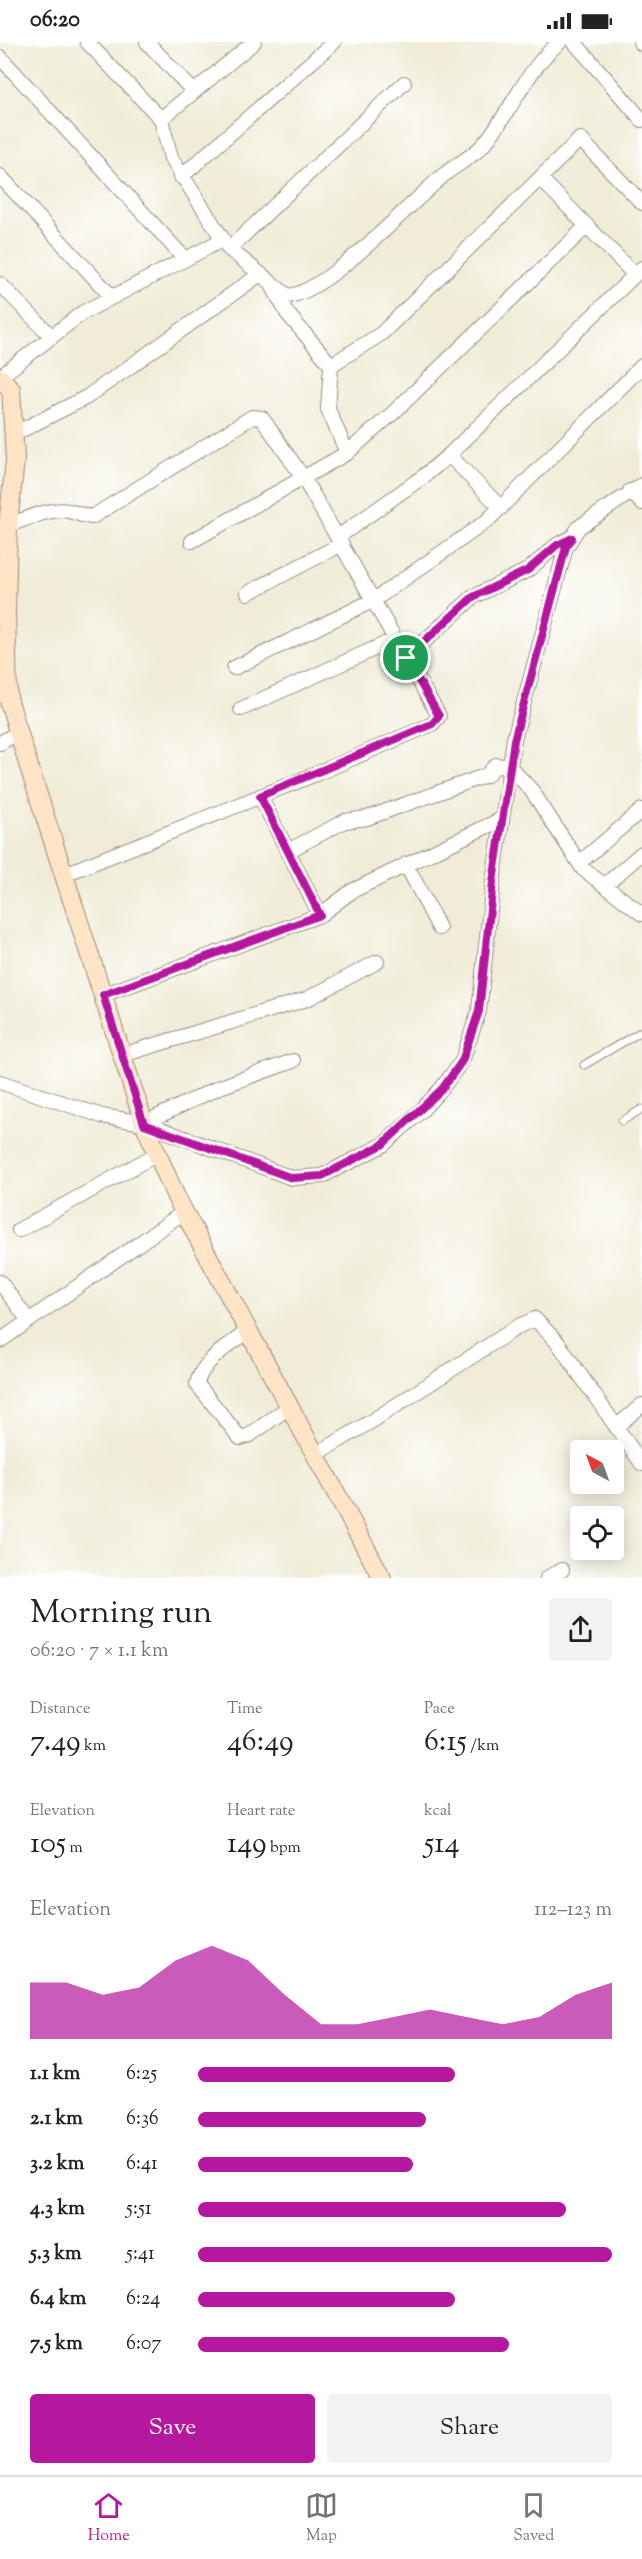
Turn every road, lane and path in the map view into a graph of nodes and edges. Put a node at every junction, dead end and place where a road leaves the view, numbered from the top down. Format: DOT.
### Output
graph roads {
  1 [pos="87,42"];
  2 [pos="147,42"];
  3 [pos="254,42"];
  4 [pos="334,42"];
  5 [pos="560,42"];
  6 [pos="574,42"];
  7 [pos="0,57"];
  8 [pos="404,83"];
  9 [pos="194,92"];
  10 [pos="161,119"];
  11 [pos="642,120"];
  12 [pos="0,176"];
  13 [pos="181,177"];
  14 [pos="541,179"];
  15 [pos="642,203"];
  16 [pos="587,226"];
  17 [pos="225,244"];
  18 [pos="185,259"];
  19 [pos="638,272"];
  20 [pos="260,275"];
  21 [pos="0,284"];
  22 [pos="273,286"];
  23 [pos="112,297"];
  24 [pos="51,337"];
  25 [pos="331,365"];
  26 [pos="642,366"];
  27 [pos="3,387"];
  28 [pos="15,434"];
  29 [pos="347,453"];
  30 [pos="449,455"];
  31 [pos="304,479"];
  32 [pos="636,488"];
  33 [pos="642,503"];
  34 [pos="501,508"];
  35 [pos="8,525"];
  36 [pos="572,538"];
  37 [pos="192,541"];
  38 [pos="340,541"];
  39 [pos="248,593"];
  40 [pos="374,600"];
  41 [pos="3,622"];
  42 [pos="396,639"];
  43 [pos="406,658"];
  44 [pos="234,668"];
  45 [pos="242,709"];
  46 [pos="19,732"];
  47 [pos="0,743"];
  48 [pos="503,766"];
  49 [pos="260,796"];
  50 [pos="642,810"];
  51 [pos="502,819"];
  52 [pos="288,851"];
  53 [pos="642,853"];
  54 [pos="579,863"];
  55 [pos="406,864"];
  56 [pos="65,874"];
  57 [pos="605,885"];
  58 [pos="642,914"];
  59 [pos="320,915"];
  60 [pos="439,928"];
  61 [pos="377,962"];
  62 [pos="103,995"];
  63 [pos="642,1031"];
  64 [pos="122,1055"];
  65 [pos="293,1061"];
  66 [pos="584,1065"];
  67 [pos="0,1082"];
  68 [pos="642,1109"];
  69 [pos="622,1120"];
  70 [pos="144,1124"];
  71 [pos="157,1154"];
  72 [pos="184,1212"];
  73 [pos="19,1230"];
  74 [pos="0,1282"];
  75 [pos="29,1321"];
  76 [pos="248,1331"];
  77 [pos="0,1341"];
  78 [pos="642,1405"];
  79 [pos="290,1407"];
  80 [pos="616,1427"];
  81 [pos="315,1455"];
  82 [pos="642,1464"];
  83 [pos="562,1570"];
  84 [pos="382,1578"];
  85 [pos="547,1578"];
  1 -- 10 [label="street"];
  2 -- 9 [label="street"];
  3 -- 9 [label="street"];
  4 -- 13 [label="street"];
  5 -- 22 [label="street"];
  6 -- 11 [label="street"];
  7 -- 18 [label="street"];
  8 -- 17 [label="street"];
  9 -- 10 [label="street"];
  10 -- 13 [label="street"];
  12 -- 23 [label="street"];
  13 -- 17 [label="street"];
  14 -- 15 [label="street"];
  14 -- 16 [label="street"];
  14 -- 25 [label="street"];
  16 -- 19 [label="street"];
  16 -- 29 [label="street"];
  17 -- 18 [label="street"];
  17 -- 20 [label="street"];
  18 -- 23 [label="street"];
  19 -- 30 [label="street"];
  20 -- 22 [label="street"];
  20 -- 28 [label="street"];
  21 -- 24 [label="street"];
  22 -- 25 [label="street"];
  23 -- 24 [label="street"];
  24 -- 27 [label="street"];
  25 -- 29 [label="street"];
  26 -- 34 [label="street"];
  27 -- 28 [label="street"];
  28 -- 35 [label="street"];
  29 -- 31 [label="street"];
  30 -- 34 [label="street"];
  30 -- 38 [label="street"];
  31 -- 35 [label="street"];
  31 -- 37 [label="street"];
  31 -- 38 [label="street"];
  32 -- 33 [label="street"];
  32 -- 36 [label="street"];
  34 -- 40 [label="street"];
  35 -- 41 [label="street"];
  36 -- 43 [label="street"];
  36 -- 48 [label="street"];
  38 -- 39 [label="street"];
  38 -- 40 [label="street"];
  40 -- 42 [label="street"];
  40 -- 44 [label="street"];
  41 -- 46 [label="street"];
  42 -- 43 [label="street"];
  42 -- 45 [label="street"];
  43 -- 49 [label="street"];
  46 -- 47 [label="street"];
  46 -- 56 [label="street"];
  48 -- 51 [label="street"];
  48 -- 52 [label="street"];
  48 -- 54 [label="street"];
  49 -- 52 [label="street"];
  49 -- 56 [label="street"];
  50 -- 54 [label="street"];
  51 -- 55 [label="street"];
  51 -- 70 [label="street"];
  52 -- 59 [label="street"];
  53 -- 57 [label="street"];
  54 -- 57 [label="street"];
  55 -- 59 [label="street"];
  55 -- 60 [label="street"];
  56 -- 62 [label="street"];
  57 -- 58 [label="street"];
  59 -- 62 [label="street"];
  61 -- 64 [label="street"];
  62 -- 64 [label="street"];
  63 -- 66 [label="lane"];
  64 -- 70 [label="street"];
  65 -- 70 [label="street"];
  67 -- 70 [label="street"];
  68 -- 69 [label="lane"];
  70 -- 71 [label="street"];
  71 -- 72 [label="street"];
  71 -- 73 [label="street"];
  72 -- 75 [label="street"];
  72 -- 76 [label="street"];
  74 -- 75 [label="street"];
  75 -- 77 [label="street"];
  76 -- 79 [label="street"];
  76 -- 79 [label="street"];
  78 -- 80 [label="street"];
  79 -- 81 [label="street"];
  80 -- 81 [label="street"];
  80 -- 82 [label="street"];
  81 -- 84 [label="street"];
  83 -- 85 [label="street"];
}
